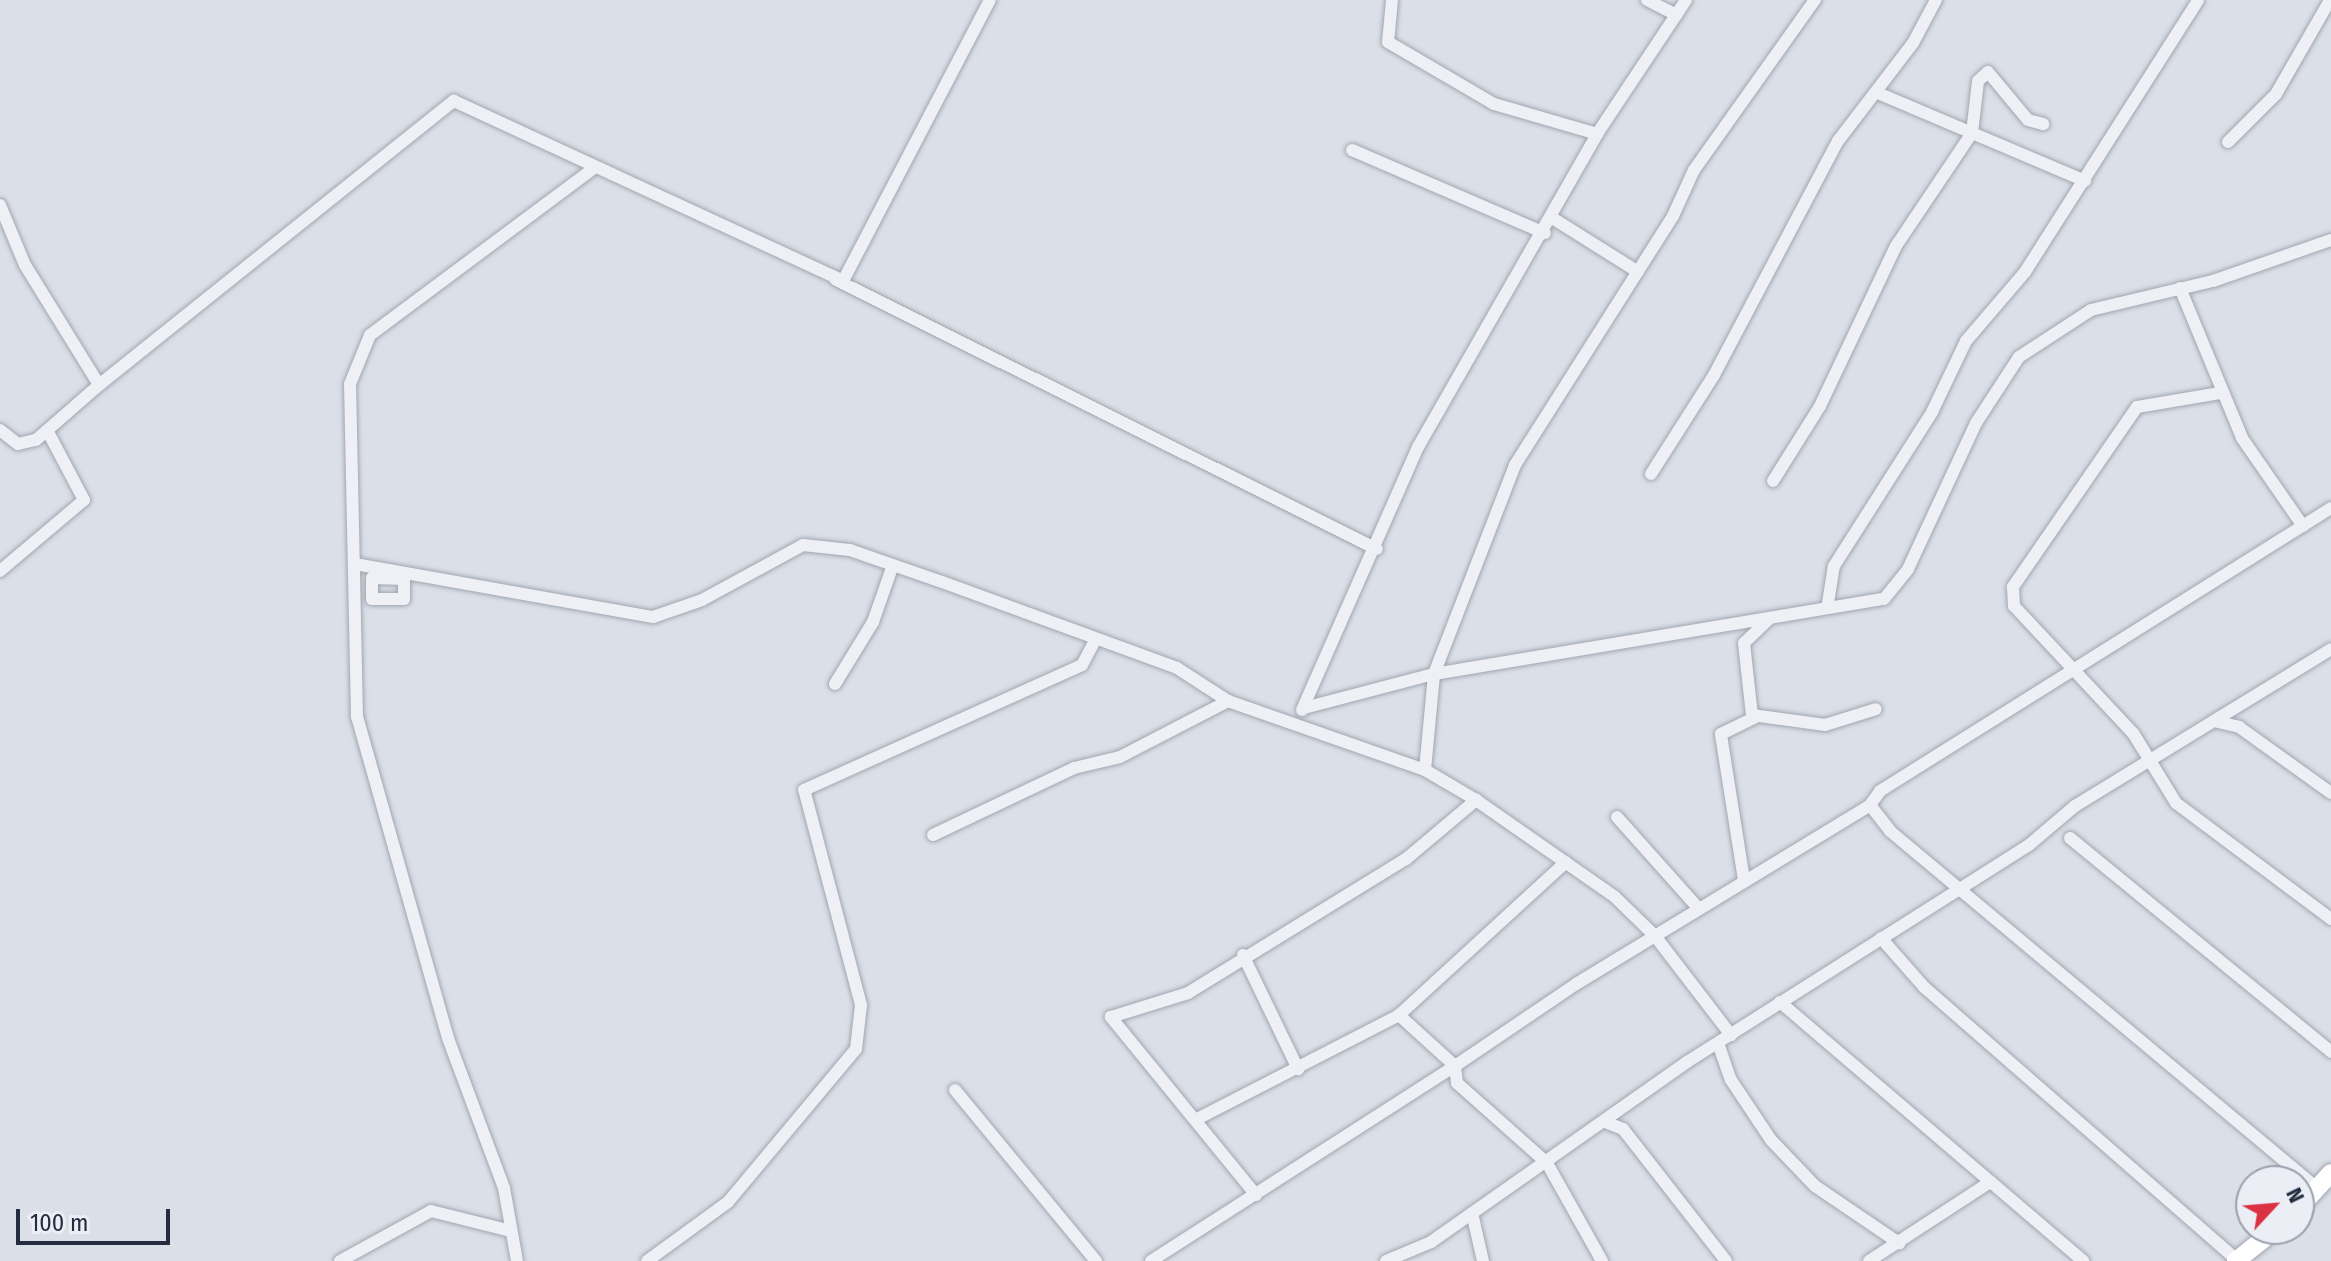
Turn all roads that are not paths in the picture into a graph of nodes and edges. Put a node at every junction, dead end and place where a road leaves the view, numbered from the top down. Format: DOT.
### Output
graph roads {
  1 [pos="990,0"];
  2 [pos="1392,0"];
  3 [pos="1647,0"];
  4 [pos="1686,0"];
  5 [pos="1815,0"];
  6 [pos="1936,0"];
  7 [pos="2198,0"];
  8 [pos="2330,0"];
  9 [pos="1676,15"];
  10 [pos="1878,93"];
  11 [pos="2043,124"];
  12 [pos="1972,133"];
  13 [pos="1597,134"];
  14 [pos="2228,142"];
  15 [pos="1352,150"];
  16 [pos="595,167"];
  17 [pos="2085,181"];
  18 [pos="0,205"];
  19 [pos="1554,219"];
  20 [pos="1545,233"];
  21 [pos="2331,240"];
  22 [pos="1638,272"];
  23 [pos="836,280"];
  24 [pos="2180,288"];
  25 [pos="99,385"];
  26 [pos="2220,393"];
  27 [pos="0,430"];
  28 [pos="47,430"];
  29 [pos="1651,474"];
  30 [pos="1773,481"];
  31 [pos="2331,508"];
  32 [pos="2303,526"];
  33 [pos="1377,549"];
  34 [pos="355,564"];
  35 [pos="893,565"];
  36 [pos="0,571"];
  37 [pos="1828,603"];
  38 [pos="1783,611"];
  39 [pos="1094,642"];
  40 [pos="2331,649"];
  41 [pos="2076,672"];
  42 [pos="1434,674"];
  43 [pos="835,684"];
  44 [pos="1228,701"];
  45 [pos="1304,708"];
  46 [pos="1876,709"];
  47 [pos="1756,717"];
  48 [pos="1294,718"];
  49 [pos="2218,722"];
  50 [pos="2152,761"];
  51 [pos="1425,770"];
  52 [pos="2331,793"];
  53 [pos="1476,800"];
  54 [pos="1870,805"];
  55 [pos="1617,817"];
  56 [pos="933,835"];
  57 [pos="2070,838"];
  58 [pos="1566,862"];
  59 [pos="1744,880"];
  60 [pos="1963,889"];
  61 [pos="1699,909"];
  62 [pos="2331,919"];
  63 [pos="1655,936"];
  64 [pos="1881,938"];
  65 [pos="1243,955"];
  66 [pos="1780,1002"];
  67 [pos="1399,1015"];
  68 [pos="1731,1035"];
  69 [pos="1718,1043"];
  70 [pos="2331,1052"];
  71 [pos="1455,1066"];
  72 [pos="1298,1069"];
  73 [pos="955,1090"];
  74 [pos="1622,1110"];
  75 [pos="1197,1119"];
  76 [pos="1605,1122"];
  77 [pos="1623,1129"];
  78 [pos="1547,1163"];
  79 [pos="2331,1173"];
  80 [pos="1990,1182"];
  81 [pos="2317,1188"];
  82 [pos="1256,1195"];
  83 [pos="1472,1213"];
  84 [pos="511,1231"];
  85 [pos="1899,1243"];
  86 [pos="2256,1245"];
  87 [pos="2237,1260"];
  88 [pos="340,1261"];
  89 [pos="517,1261"];
  90 [pos="647,1261"];
  91 [pos="1096,1261"];
  92 [pos="1151,1261"];
  93 [pos="1386,1261"];
  94 [pos="1483,1261"];
  95 [pos="1602,1261"];
  96 [pos="1726,1261"];
  97 [pos="1869,1261"];
  98 [pos="2083,1261"];
  1 -- 23 [label="street"];
  2 -- 13 [label="street"];
  3 -- 9 [label="street"];
  4 -- 9 [label="street"];
  5 -- 22 [label="street"];
  6 -- 10 [label="street"];
  7 -- 17 [label="street"];
  8 -- 14 [label="street"];
  9 -- 13 [label="street"];
  10 -- 12 [label="street"];
  10 -- 29 [label="street"];
  11 -- 12 [label="street"];
  12 -- 17 [label="street"];
  12 -- 30 [label="street"];
  13 -- 19 [label="street"];
  15 -- 20 [label="street"];
  16 -- 23 [label="street"];
  16 -- 25 [label="street"];
  16 -- 34 [label="street"];
  17 -- 37 [label="street"];
  18 -- 25 [label="street"];
  19 -- 20 [label="street"];
  19 -- 22 [label="street"];
  20 -- 33 [label="street"];
  21 -- 24 [label="street"];
  22 -- 42 [label="street"];
  23 -- 33 [label="street"];
  24 -- 26 [label="street"];
  24 -- 37 [label="street"];
  25 -- 28 [label="street"];
  26 -- 32 [label="street"];
  26 -- 41 [label="street"];
  27 -- 28 [label="street"];
  28 -- 36 [label="street"];
  31 -- 32 [label="street"];
  32 -- 41 [label="street"];
  33 -- 45 [label="street"];
  34 -- 35 [label="street"];
  34 -- 84 [label="street"];
  35 -- 39 [label="street"];
  35 -- 43 [label="street"];
  37 -- 38 [label="street"];
  38 -- 42 [label="street"];
  38 -- 47 [label="street"];
  39 -- 44 [label="street"];
  39 -- 90 [label="street"];
  40 -- 49 [label="street"];
  41 -- 50 [label="street"];
  41 -- 54 [label="street"];
  42 -- 45 [label="street"];
  42 -- 51 [label="street"];
  44 -- 48 [label="street"];
  44 -- 56 [label="street"];
  45 -- 48 [label="street"];
  46 -- 47 [label="street"];
  47 -- 59 [label="street"];
  48 -- 51 [label="street"];
  49 -- 50 [label="street"];
  49 -- 52 [label="street"];
  50 -- 60 [label="street"];
  50 -- 62 [label="street"];
  51 -- 53 [label="street"];
  53 -- 58 [label="street"];
  53 -- 65 [label="street"];
  54 -- 59 [label="street"];
  54 -- 60 [label="street"];
  55 -- 61 [label="street"];
  57 -- 70 [label="street"];
  58 -- 63 [label="street"];
  58 -- 67 [label="street"];
  59 -- 61 [label="street"];
  60 -- 64 [label="street"];
  60 -- 81 [label="street"];
  61 -- 63 [label="street"];
  63 -- 68 [label="street"];
  63 -- 71 [label="street"];
  64 -- 66 [label="street"];
  64 -- 87 [label="street"];
  65 -- 72 [label="street"];
  65 -- 75 [label="street"];
  66 -- 68 [label="street"];
  66 -- 80 [label="street"];
  67 -- 71 [label="street"];
  67 -- 72 [label="street"];
  68 -- 69 [label="street"];
  69 -- 74 [label="street"];
  69 -- 85 [label="street"];
  71 -- 78 [label="street"];
  71 -- 82 [label="street"];
  72 -- 75 [label="street"];
  73 -- 91 [label="street"];
  74 -- 76 [label="street"];
  74 -- 77 [label="street"];
  75 -- 82 [label="street"];
  76 -- 77 [label="street"];
  76 -- 78 [label="street"];
  77 -- 96 [label="street"];
  78 -- 83 [label="street"];
  78 -- 95 [label="street"];
  79 -- 81 [label="street"];
  80 -- 85 [label="street"];
  80 -- 98 [label="street"];
  82 -- 92 [label="street"];
  83 -- 93 [label="street"];
  83 -- 94 [label="street"];
  84 -- 88 [label="street"];
  84 -- 89 [label="street"];
  85 -- 97 [label="street"];
  86 -- 87 [label="street"];
}
